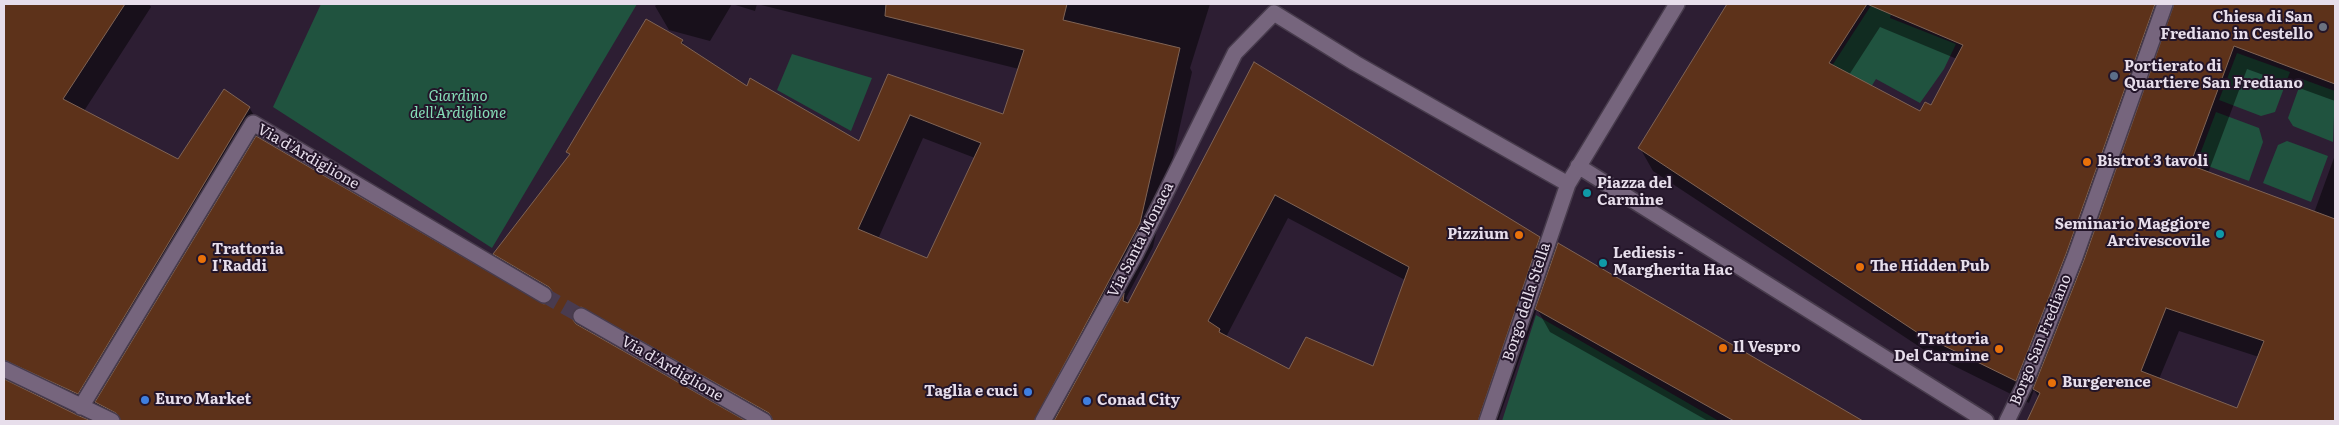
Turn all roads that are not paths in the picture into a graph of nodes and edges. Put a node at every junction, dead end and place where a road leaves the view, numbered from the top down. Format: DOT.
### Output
graph roads {
  1 [pos="1677,4"];
  2 [pos="2164,4"];
  3 [pos="1578,166"];
  4 [pos="1568,184"];
  5 [pos="544,295"];
  6 [pos="581,316"];
  7 [pos="4,368"];
  8 [pos="81,407"];
  9 [pos="112,421"];
  10 [pos="764,421"];
  11 [pos="1044,421"];
  12 [pos="1487,421"];
  13 [pos="1986,421"];
  14 [pos="2007,421"];
  1 -- 3 [label="street"];
  2 -- 14 [label="street, Borgo San Frediano"];
  3 -- 4 [label="street"];
  3 -- 13 [label="street"];
  4 -- 11 [label="street, Via Santa Monaca"];
  4 -- 12 [label="street, Borgo della Stella"];
  5 -- 8 [label="street, Via d'Ardiglione"];
  6 -- 10 [label="street, Via d'Ardiglione"];
  7 -- 8 [label="street"];
  8 -- 9 [label="street"];
}
